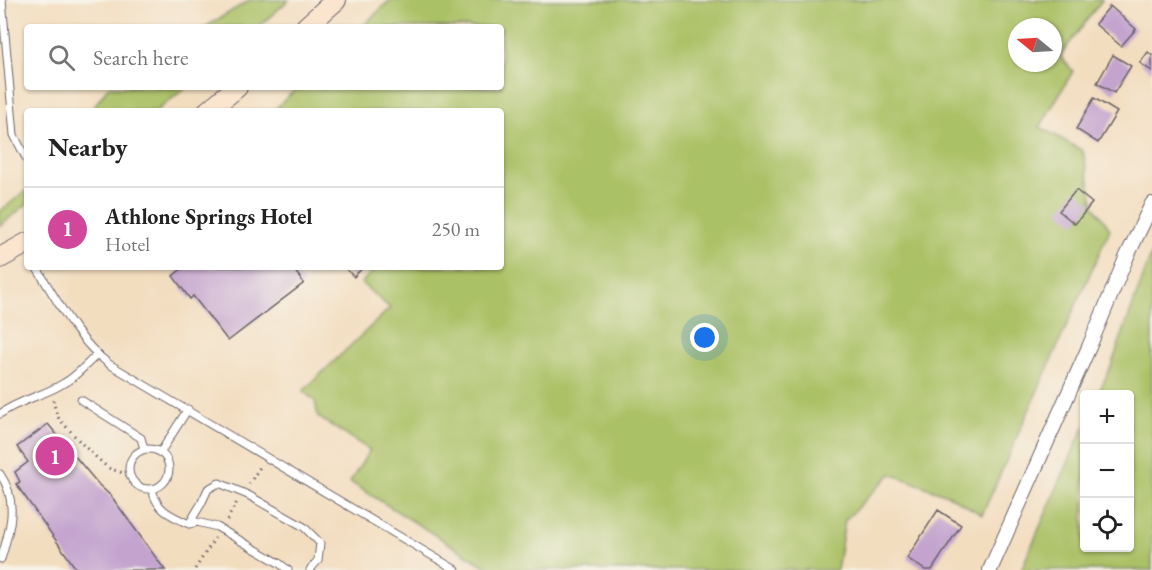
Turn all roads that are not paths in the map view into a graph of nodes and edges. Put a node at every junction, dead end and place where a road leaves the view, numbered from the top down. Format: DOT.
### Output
graph roads {
  1 [pos="2,0"];
  2 [pos="336,0"];
  3 [pos="309,24"];
  4 [pos="233,90"];
  5 [pos="212,108"];
  6 [pos="24,154"];
  7 [pos="1152,204"];
  8 [pos="24,248"];
  9 [pos="0,258"];
  10 [pos="38,270"];
  11 [pos="97,355"];
  12 [pos="81,400"];
  13 [pos="188,409"];
  14 [pos="0,414"];
  15 [pos="144,449"];
  16 [pos="160,453"];
  17 [pos="0,474"];
  18 [pos="153,489"];
  19 [pos="189,524"];
  20 [pos="1,559"];
  21 [pos="288,570"];
  22 [pos="310,570"];
  23 [pos="456,570"];
  24 [pos="990,570"];
  1 -- 6 [label="lane"];
  2 -- 3 [label="main road"];
  4 -- 5 [label="main road"];
  7 -- 24 [label="street"];
  8 -- 9 [label="main road"];
  10 -- 11 [label="lane"];
  11 -- 13 [label="lane"];
  11 -- 14 [label="lane"];
  12 -- 15 [label="lane"];
  13 -- 16 [label="lane"];
  13 -- 23 [label="lane"];
  15 -- 16 [label="lane"];
  15 -- 18 [label="lane"];
  16 -- 18 [label="lane"];
  17 -- 20 [label="lane"];
  18 -- 19 [label="lane"];
  19 -- 21 [label="lane"];
  19 -- 22 [label="lane"];
}
